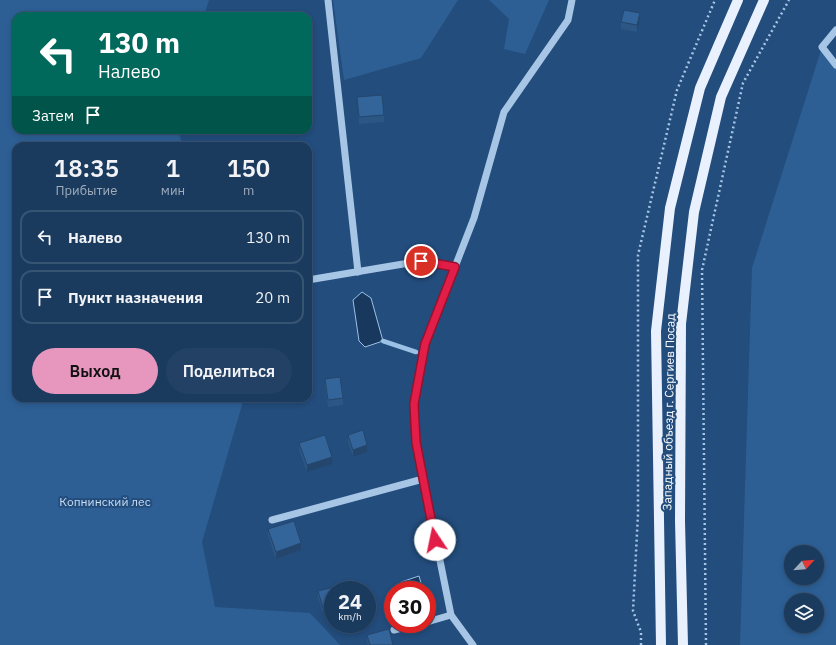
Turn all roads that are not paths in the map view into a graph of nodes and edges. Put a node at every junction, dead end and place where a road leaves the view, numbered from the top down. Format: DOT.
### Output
graph roads {
  1 [pos="328,0"];
  2 [pos="572,0"];
  3 [pos="738,0"];
  4 [pos="764,0"];
  5 [pos="836,30"];
  6 [pos="836,65"];
  7 [pos="455,267"];
  8 [pos="358,272"];
  9 [pos="312,279"];
  10 [pos="423,479"];
  11 [pos="272,520"];
  12 [pos="451,615"];
  13 [pos="436,619"];
  14 [pos="473,645"];
  15 [pos="661,645"];
  16 [pos="683,645"];
  1 -- 8 [label="street"];
  2 -- 7 [label="street"];
  3 -- 15 [label="main road, Западный объезд г. Сергиев Посад"];
  4 -- 16 [label="main road, Западный объезд г. Сергиев Посад"];
  5 -- 6 [label="street"];
  7 -- 8 [label="street"];
  7 -- 10 [label="street"];
  8 -- 9 [label="street"];
  10 -- 11 [label="street"];
  10 -- 12 [label="street"];
  12 -- 13 [label="street"];
  12 -- 14 [label="street"];
}
